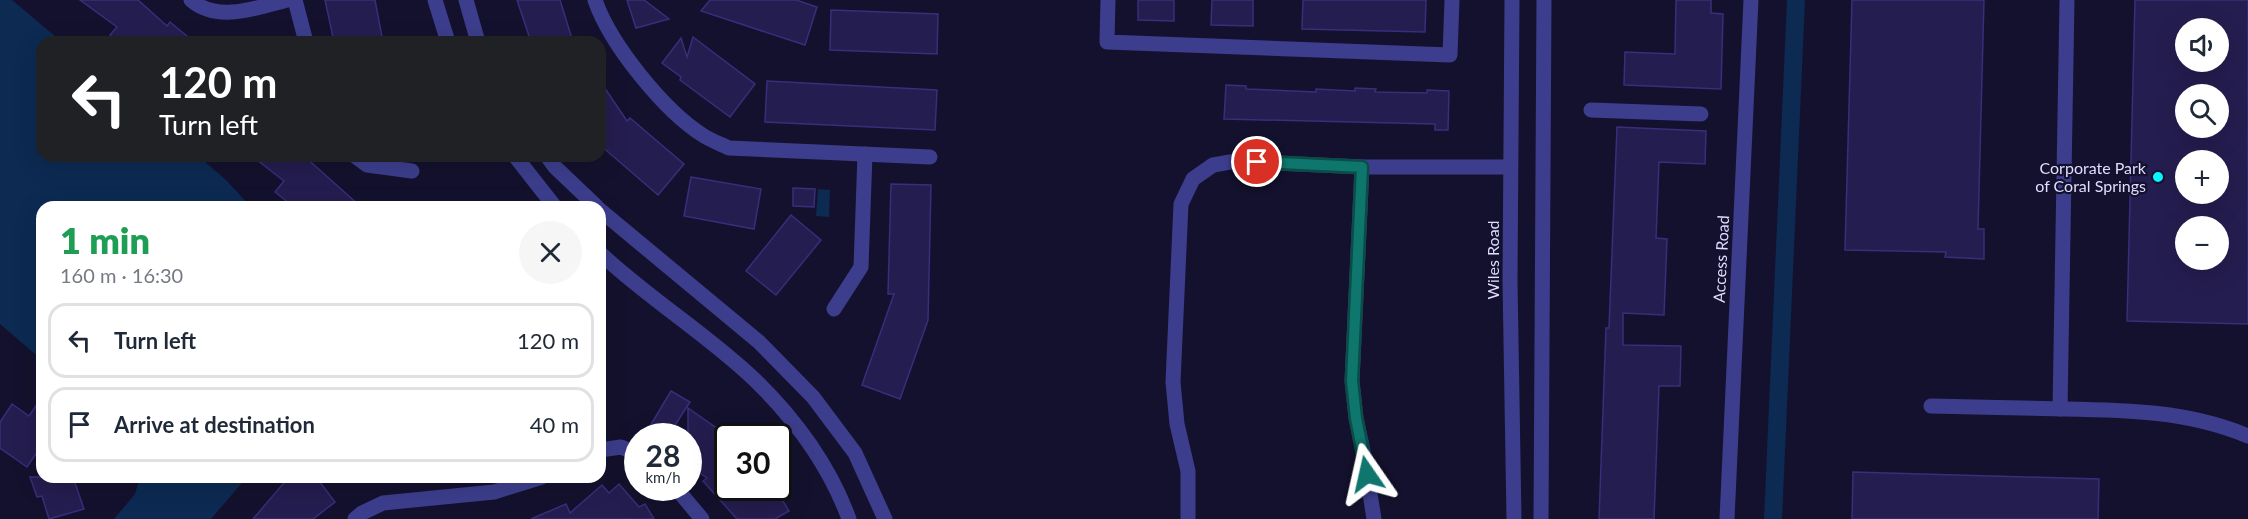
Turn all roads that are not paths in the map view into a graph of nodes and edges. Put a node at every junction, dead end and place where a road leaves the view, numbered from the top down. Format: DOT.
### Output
graph roads {
  1 [pos="191,0"];
  2 [pos="286,0"];
  3 [pos="295,0"];
  4 [pos="435,0"];
  5 [pos="466,0"];
  6 [pos="595,0"];
  7 [pos="1108,0"];
  8 [pos="1452,0"];
  9 [pos="1512,0"];
  10 [pos="1544,0"];
  11 [pos="1750,0"];
  12 [pos="2067,0"];
  13 [pos="304,36"];
  14 [pos="446,36"];
  15 [pos="476,36"];
  16 [pos="1592,110"];
  17 [pos="1701,114"];
  18 [pos="865,154"];
  19 [pos="930,157"];
  20 [pos="363,162"];
  21 [pos="520,162"];
  22 [pos="551,162"];
  23 [pos="1362,167"];
  24 [pos="1510,167"];
  25 [pos="412,171"];
  26 [pos="550,201"];
  27 [pos="591,201"];
  28 [pos="606,215"];
  29 [pos="606,258"];
  30 [pos="834,309"];
  31 [pos="1931,406"];
  32 [pos="2060,409"];
  33 [pos="2248,436"];
  34 [pos="624,448"];
  35 [pos="606,449"];
  36 [pos="523,483"];
  37 [pos="687,501"];
  38 [pos="355,519"];
  39 [pos="702,519"];
  40 [pos="849,519"];
  41 [pos="885,519"];
  42 [pos="1188,519"];
  43 [pos="1374,519"];
  44 [pos="1514,519"];
  45 [pos="1541,519"];
  46 [pos="1727,519"];
  1 -- 2 [label="street"];
  3 -- 13 [label="street"];
  4 -- 14 [label="street"];
  5 -- 15 [label="street"];
  6 -- 18 [label="street"];
  7 -- 8 [label="street"];
  9 -- 24 [label="street, Wiles Road"];
  10 -- 45 [label="street"];
  11 -- 46 [label="street, Access Road"];
  12 -- 32 [label="street"];
  16 -- 17 [label="street"];
  18 -- 19 [label="street"];
  18 -- 30 [label="street"];
  20 -- 25 [label="street"];
  21 -- 26 [label="street"];
  22 -- 27 [label="street"];
  23 -- 24 [label="street"];
  23 -- 42 [label="street"];
  23 -- 43 [label="street"];
  24 -- 44 [label="street, Wiles Road"];
  28 -- 41 [label="street"];
  29 -- 40 [label="street"];
  31 -- 32 [label="street"];
  32 -- 33 [label="street"];
  34 -- 35 [label="street"];
  36 -- 38 [label="street"];
  37 -- 39 [label="street"];
}
